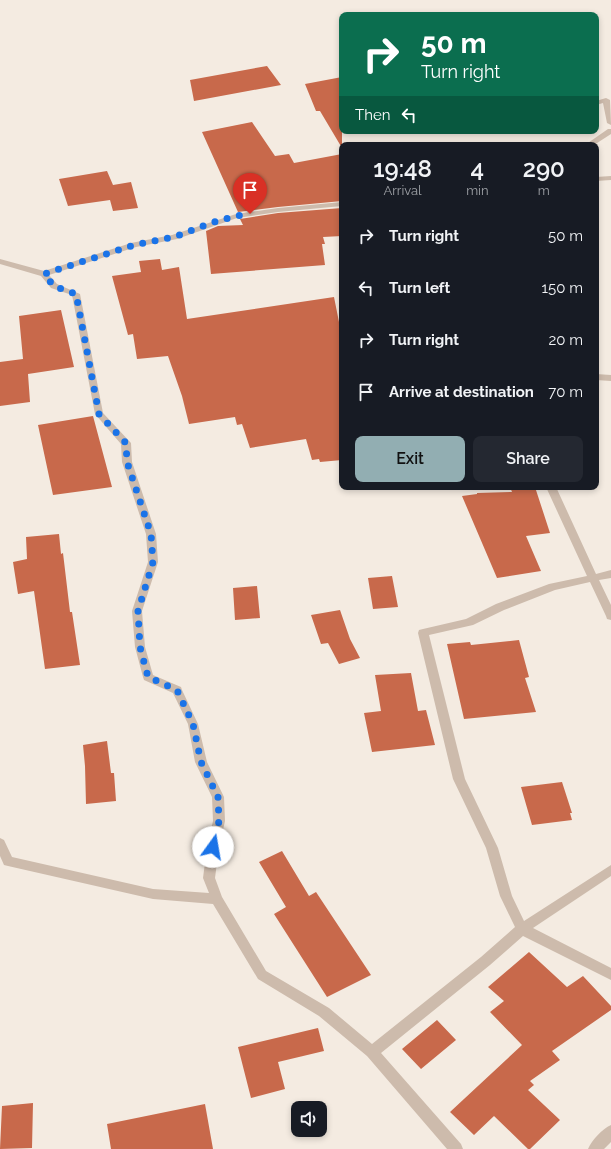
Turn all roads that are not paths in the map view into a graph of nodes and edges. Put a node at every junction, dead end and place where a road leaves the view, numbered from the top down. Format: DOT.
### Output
graph roads {
  1 [pos="609,101"];
  2 [pos="599,103"];
  3 [pos="611,123"];
  4 [pos="611,131"];
  5 [pos="594,142"];
  6 [pos="611,178"];
  7 [pos="599,179"];
  8 [pos="339,204"];
  9 [pos="0,261"];
  10 [pos="44,274"];
  11 [pos="599,377"];
  12 [pos="611,378"];
  13 [pos="552,490"];
  14 [pos="611,574"];
  15 [pos="593,577"];
  16 [pos="611,616"];
  17 [pos="0,843"];
  18 [pos="611,870"];
  19 [pos="217,899"];
  20 [pos="522,929"];
  21 [pos="611,974"];
  22 [pos="372,1052"];
  23 [pos="611,1132"];
  24 [pos="456,1149"];
  25 [pos="595,1149"];
  1 -- 2 [label="street"];
  1 -- 3 [label="street"];
  4 -- 5 [label="street"];
  6 -- 7 [label="street"];
  8 -- 10 [label="street"];
  9 -- 10 [label="street"];
  10 -- 19 [label="street"];
  11 -- 12 [label="street"];
  13 -- 15 [label="street"];
  14 -- 15 [label="street"];
  15 -- 16 [label="street"];
  15 -- 20 [label="street"];
  17 -- 19 [label="street"];
  18 -- 20 [label="street"];
  19 -- 22 [label="street"];
  20 -- 21 [label="street"];
  20 -- 22 [label="street"];
  22 -- 24 [label="street"];
  23 -- 25 [label="street"];
}
